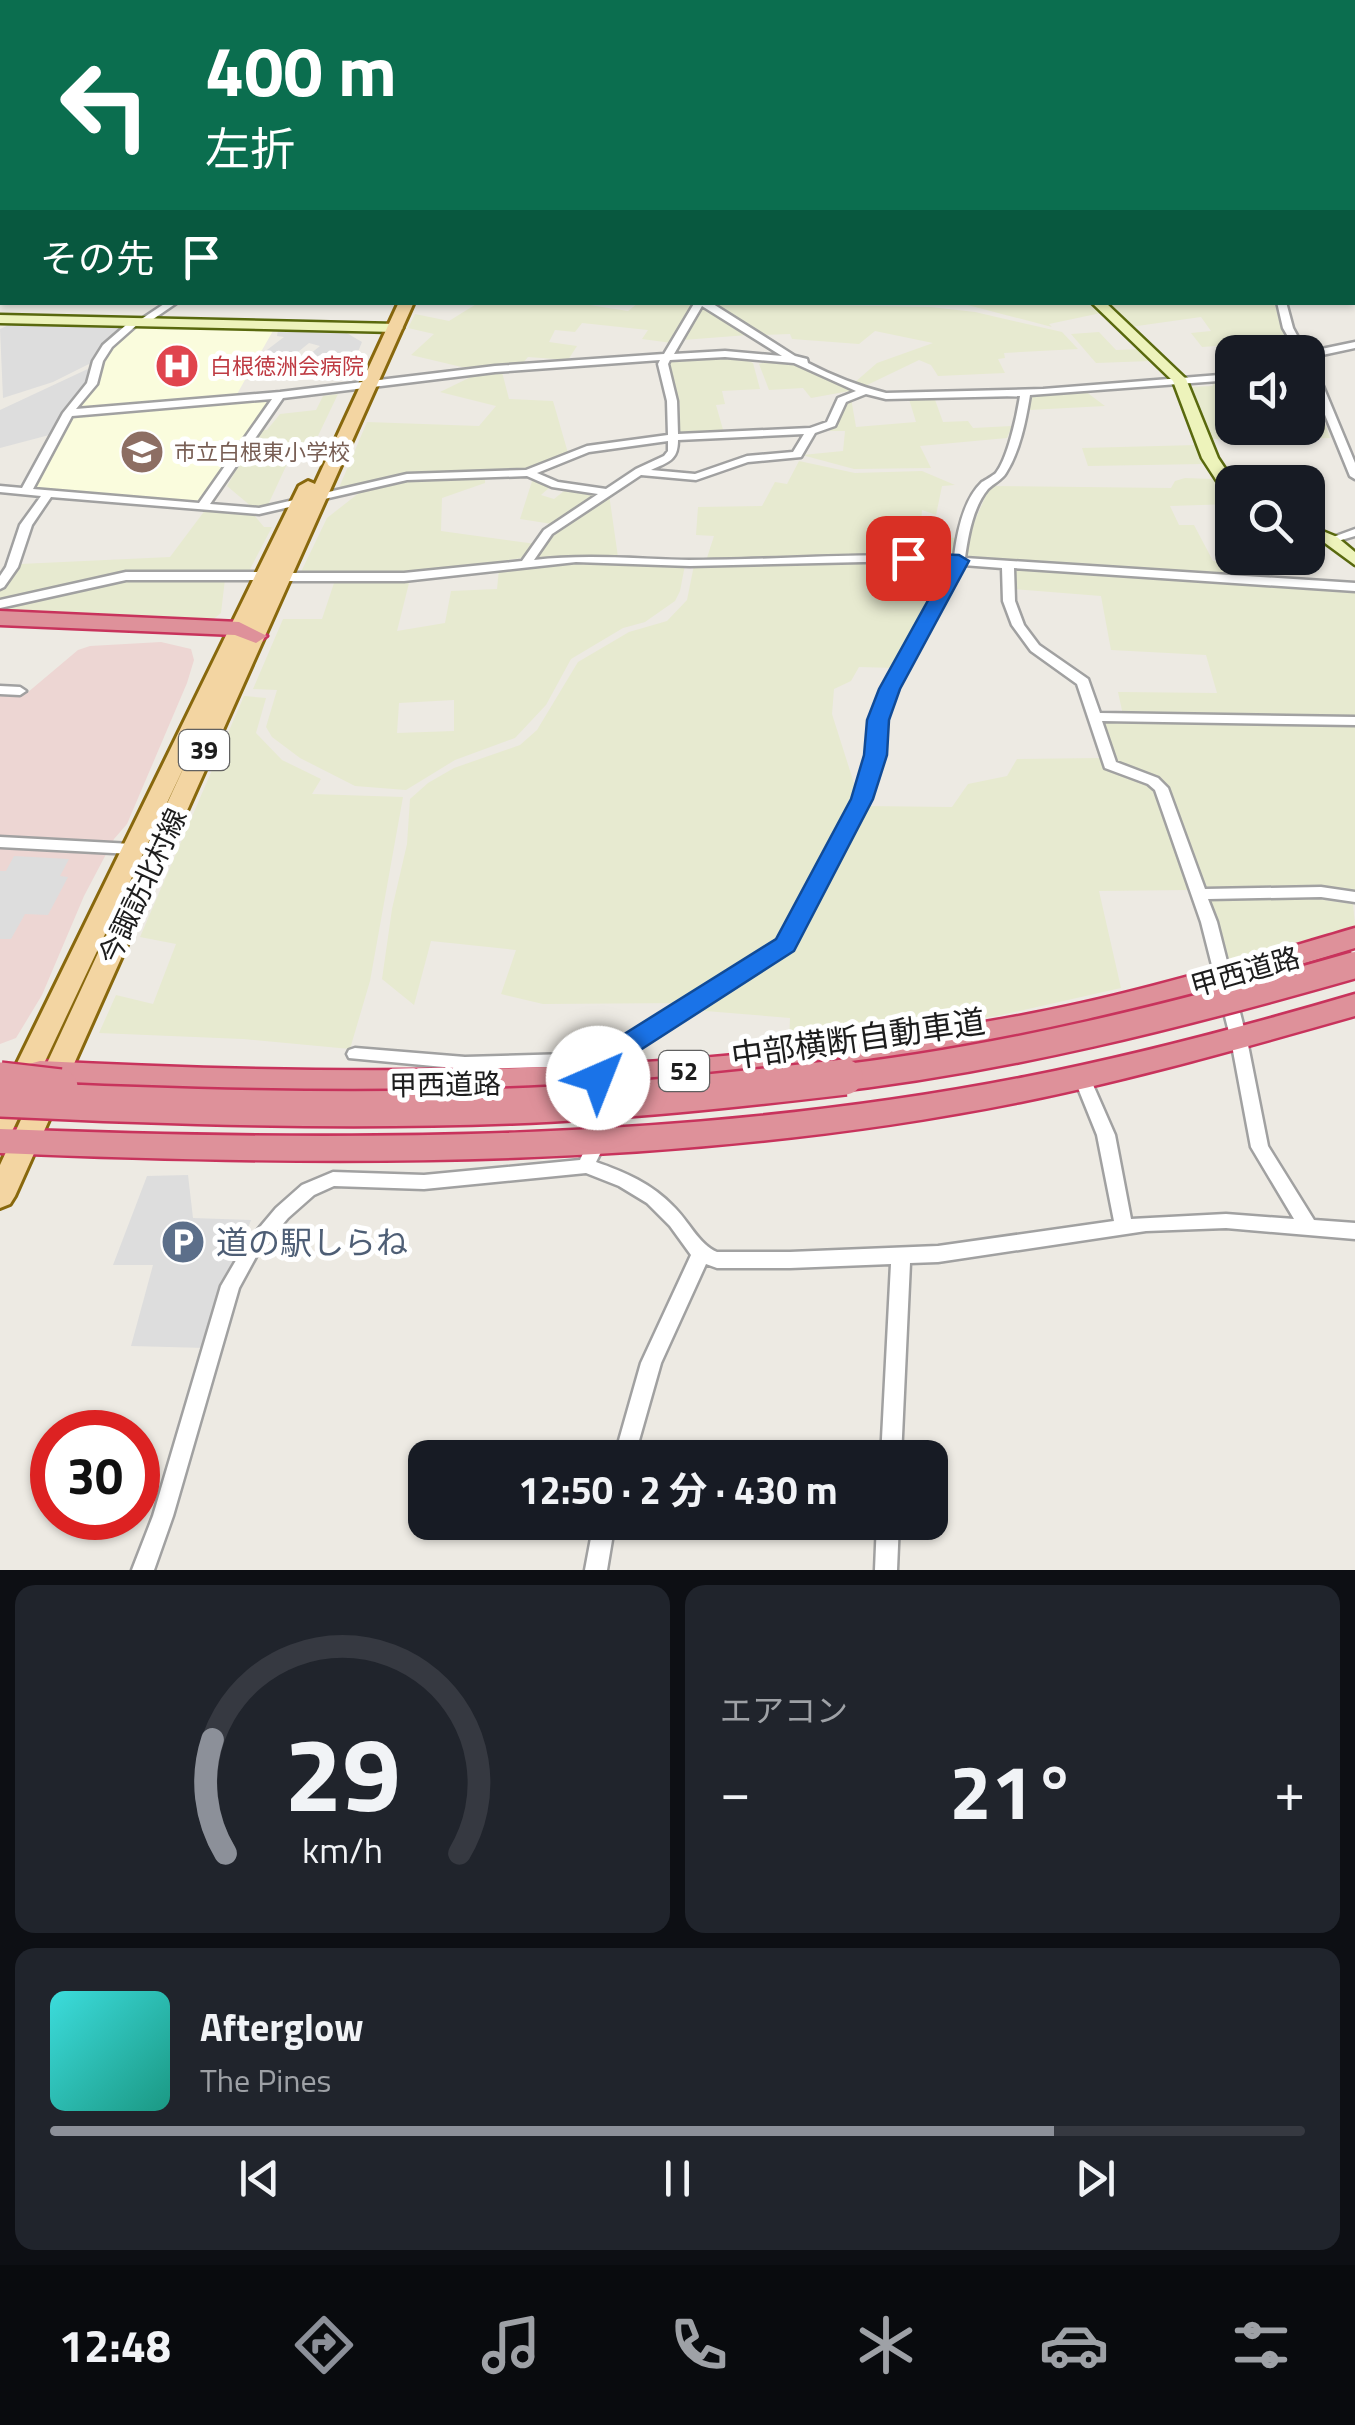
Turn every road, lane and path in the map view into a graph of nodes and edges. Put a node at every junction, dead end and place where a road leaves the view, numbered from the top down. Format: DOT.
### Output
graph roads {
  1 [pos="169,305"];
  2 [pos="394,305"];
  3 [pos="405,305"];
  4 [pos="699,305"];
  5 [pos="706,305"];
  6 [pos="1100,305"];
  7 [pos="1282,305"];
  8 [pos="0,319"];
  9 [pos="139,322"];
  10 [pos="390,327"];
  11 [pos="1292,335"];
  12 [pos="1355,345"];
  13 [pos="1325,352"];
  14 [pos="667,357"];
  15 [pos="804,361"];
  16 [pos="1215,378"];
  17 [pos="1179,379"];
  18 [pos="363,386"];
  19 [pos="863,392"];
  20 [pos="1026,392"];
  21 [pos="280,396"];
  22 [pos="1325,407"];
  23 [pos="68,414"];
  24 [pos="811,431"];
  25 [pos="675,438"];
  26 [pos="1215,466"];
  27 [pos="528,472"];
  28 [pos="639,472"];
  29 [pos="1355,476"];
  30 [pos="0,489"];
  31 [pos="26,491"];
  32 [pos="604,492"];
  33 [pos="48,493"];
  34 [pos="310,500"];
  35 [pos="203,506"];
  36 [pos="1355,532"];
  37 [pos="1325,537"];
  38 [pos="1331,540"];
  39 [pos="1355,560"];
  40 [pos="959,561"];
  41 [pos="527,562"];
  42 [pos="1008,566"];
  43 [pos="6,568"];
  44 [pos="274,576"];
  45 [pos="0,585"];
  46 [pos="1355,586"];
  47 [pos="0,604"];
  48 [pos="0,618"];
  49 [pos="0,630"];
  50 [pos="242,635"];
  51 [pos="0,690"];
  52 [pos="20,691"];
  53 [pos="1096,718"];
  54 [pos="1355,721"];
  55 [pos="0,842"];
  56 [pos="132,849"];
  57 [pos="1198,894"];
  58 [pos="1355,896"];
  59 [pos="1355,938"];
  60 [pos="1355,954"];
  61 [pos="1355,965"];
  62 [pos="1223,978"];
  63 [pos="1355,1005"];
  64 [pos="1239,1040"];
  65 [pos="355,1054"];
  66 [pos="602,1068"];
  67 [pos="21,1073"];
  68 [pos="1082,1078"];
  69 [pos="0,1088"];
  70 [pos="117,1094"];
  71 [pos="0,1100"];
  72 [pos="8,1137"];
  73 [pos="592,1154"];
  74 [pos="0,1196"];
  75 [pos="1308,1226"];
  76 [pos="1124,1227"];
  77 [pos="1355,1231"];
  78 [pos="701,1254"];
  79 [pos="902,1256"];
  80 [pos="629,1440"];
  81 [pos="893,1440"];
  82 [pos="602,1540"];
  83 [pos="887,1540"];
  84 [pos="143,1570"];
  85 [pos="596,1570"];
  86 [pos="886,1570"];
  1 -- 9 [label="street"];
  2 -- 10 [label="main road, 今諏訪北村線 / 39"];
  3 -- 10 [label="main road, 今諏訪北村線 / 39"];
  4 -- 14 [label="street"];
  5 -- 15 [label="street"];
  6 -- 17 [label="street"];
  7 -- 11 [label="street"];
  8 -- 9 [label="street"];
  9 -- 10 [label="street"];
  9 -- 23 [label="street"];
  10 -- 18 [label="main road, 今諏訪北村線 / 39"];
  12 -- 13 [label="street"];
  14 -- 15 [label="street"];
  14 -- 18 [label="street"];
  14 -- 25 [label="street"];
  15 -- 19 [label="street"];
  16 -- 17 [label="street"];
  17 -- 20 [label="street"];
  17 -- 26 [label="street"];
  18 -- 21 [label="street"];
  18 -- 34 [label="main road, 今諏訪北村線 / 39"];
  19 -- 20 [label="street"];
  19 -- 24 [label="street"];
  20 -- 40 [label="street"];
  21 -- 23 [label="street"];
  21 -- 35 [label="street"];
  22 -- 29 [label="street"];
  23 -- 31 [label="street"];
  24 -- 25 [label="street"];
  24 -- 28 [label="street"];
  25 -- 27 [label="street"];
  25 -- 28 [label="street"];
  27 -- 32 [label="street"];
  27 -- 34 [label="street"];
  28 -- 32 [label="street"];
  30 -- 31 [label="street"];
  31 -- 33 [label="street"];
  32 -- 41 [label="street"];
  33 -- 35 [label="street"];
  33 -- 43 [label="street"];
  34 -- 35 [label="street"];
  34 -- 44 [label="main road, 今諏訪北村線 / 39"];
  36 -- 38 [label="street"];
  37 -- 38 [label="street"];
  38 -- 39 [label="street"];
  40 -- 41 [label="street"];
  40 -- 42 [label="street"];
  40 -- 66 [label="street"];
  41 -- 44 [label="street"];
  42 -- 46 [label="street"];
  42 -- 53 [label="street"];
  43 -- 45 [label="street"];
  44 -- 47 [label="street"];
  44 -- 50 [label="main road, 今諏訪北村線 / 39"];
  48 -- 50 [label="highway"];
  49 -- 50 [label="highway"];
  50 -- 56 [label="main road, 今諏訪北村線 / 39"];
  50 -- 67 [label="main road, 今諏訪北村線 / 39"];
  51 -- 52 [label="street"];
  53 -- 54 [label="street"];
  53 -- 57 [label="street"];
  55 -- 56 [label="street"];
  56 -- 67 [label="main road, 今諏訪北村線 / 39"];
  57 -- 58 [label="street"];
  57 -- 62 [label="street"];
  59 -- 62 [label="highway, 甲西道路 / 52"];
  60 -- 70 [label="highway, 中部横断自動車道, bridge"];
  61 -- 71 [label="highway, 中部横断自動車道, bridge"];
  62 -- 64 [label="street"];
  62 -- 66 [label="highway, 甲西道路 / 52"];
  63 -- 64 [label="highway, 52"];
  64 -- 68 [label="highway, 52"];
  64 -- 75 [label="street"];
  65 -- 66 [label="street"];
  66 -- 67 [label="highway, 甲西道路 / 52"];
  66 -- 73 [label="street"];
  67 -- 70 [label="highway, bridge"];
  67 -- 72 [label="main road, 今諏訪北村線 / 39"];
  68 -- 73 [label="highway, 52"];
  68 -- 76 [label="street"];
  69 -- 70 [label="highway, 中部横断自動車道, bridge"];
  72 -- 73 [label="highway, 52"];
  72 -- 74 [label="main road, 今諏訪北村線 / 39"];
  73 -- 78 [label="street"];
  73 -- 84 [label="street"];
  75 -- 76 [label="street"];
  75 -- 77 [label="street"];
  76 -- 79 [label="street"];
  78 -- 79 [label="street"];
  78 -- 80 [label="street"];
  79 -- 81 [label="street"];
  82 -- 85 [label="street"];
  83 -- 86 [label="street"];
}
